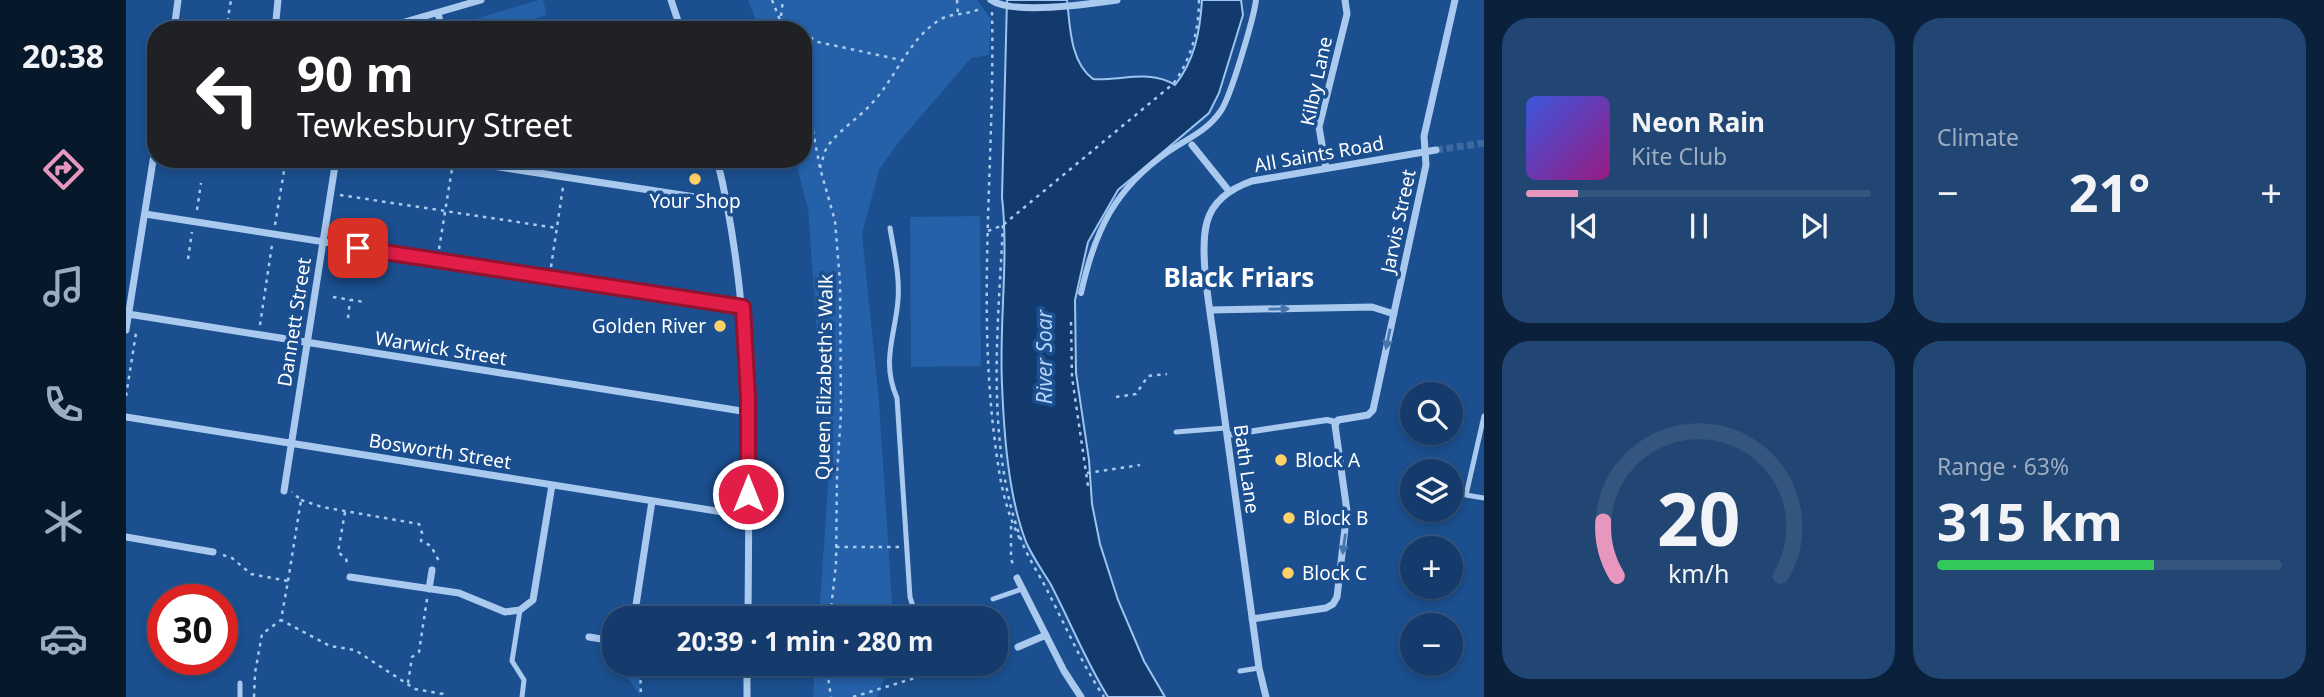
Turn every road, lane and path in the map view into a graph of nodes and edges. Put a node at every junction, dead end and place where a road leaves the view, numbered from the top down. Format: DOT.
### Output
graph roads {
  1 [pos="178,0"];
  2 [pos="231,0"];
  3 [pos="278,0"];
  4 [pos="481,0"];
  5 [pos="671,0"];
  6 [pos="772,0"];
  7 [pos="783,0"];
  8 [pos="957,0"];
  9 [pos="991,0"];
  10 [pos="1117,0"];
  11 [pos="1199,0"];
  12 [pos="1256,0"];
  13 [pos="1345,0"];
  14 [pos="1455,0"];
  15 [pos="438,13"];
  16 [pos="958,15"];
  17 [pos="781,20"];
  18 [pos="175,21"];
  19 [pos="228,21"];
  20 [pos="276,21"];
  21 [pos="409,21"];
  22 [pos="440,21"];
  23 [pos="678,21"];
  24 [pos="812,38"];
  25 [pos="901,60"];
  26 [pos="812,126"];
  27 [pos="1192,145"];
  28 [pos="1436,150"];
  29 [pos="1425,152"];
  30 [pos="152,168"];
  31 [pos="285,168"];
  32 [pos="335,168"];
  33 [pos="446,168"];
  34 [pos="511,168"];
  35 [pos="719,168"];
  36 [pos="820,168"];
  37 [pos="1326,168"];
  38 [pos="201,183"];
  39 [pos="564,187"];
  40 [pos="1229,191"];
  41 [pos="340,195"];
  42 [pos="727,202"];
  43 [pos="445,211"];
  44 [pos="196,213"];
  45 [pos="145,214"];
  46 [pos="275,226"];
  47 [pos="1003,226"];
  48 [pos="557,228"];
  49 [pos="890,228"];
  50 [pos="181,230"];
  51 [pos="988,231"];
  52 [pos="323,242"];
  53 [pos="272,245"];
  54 [pos="439,251"];
  55 [pos="188,259"];
  56 [pos="551,268"];
  57 [pos="1081,293"];
  58 [pos="333,297"];
  59 [pos="351,299"];
  60 [pos="364,302"];
  61 [pos="743,307"];
  62 [pos="1210,310"];
  63 [pos="128,314"];
  64 [pos="1394,314"];
  65 [pos="348,318"];
  66 [pos="1070,321"];
  67 [pos="260,325"];
  68 [pos="137,328"];
  69 [pos="126,330"];
  70 [pos="307,343"];
  71 [pos="1167,374"];
  72 [pos="126,396"];
  73 [pos="1116,397"];
  74 [pos="748,412"];
  75 [pos="1484,416"];
  76 [pos="126,417"];
  77 [pos="1335,425"];
  78 [pos="1176,432"];
  79 [pos="1226,432"];
  80 [pos="291,444"];
  81 [pos="1140,465"];
  82 [pos="1087,473"];
  83 [pos="552,485"];
  84 [pos="1088,486"];
  85 [pos="284,491"];
  86 [pos="1484,498"];
  87 [pos="301,500"];
  88 [pos="652,501"];
  89 [pos="345,511"];
  90 [pos="748,516"];
  91 [pos="1011,523"];
  92 [pos="126,537"];
  93 [pos="1022,543"];
  94 [pos="835,547"];
  95 [pos="906,547"];
  96 [pos="213,552"];
  97 [pos="432,570"];
  98 [pos="350,577"];
  99 [pos="1017,578"];
  100 [pos="288,582"];
  101 [pos="429,589"];
  102 [pos="1022,589"];
  103 [pos="993,599"];
  104 [pos="636,606"];
  105 [pos="748,606"];
  106 [pos="831,606"];
  107 [pos="913,606"];
  108 [pos="520,610"];
  109 [pos="1252,619"];
  110 [pos="281,620"];
  111 [pos="1046,635"];
  112 [pos="589,636"];
  113 [pos="602,639"];
  114 [pos="1018,647"];
  115 [pos="1259,668"];
  116 [pos="1240,671"];
  117 [pos="640,676"];
  118 [pos="747,676"];
  119 [pos="828,676"];
  120 [pos="922,676"];
  121 [pos="240,683"];
  122 [pos="407,684"];
  123 [pos="240,697"];
  124 [pos="254,697"];
  125 [pos="444,697"];
  126 [pos="522,697"];
  127 [pos="641,697"];
  128 [pos="747,697"];
  129 [pos="831,697"];
  130 [pos="853,697"];
  131 [pos="1081,697"];
  132 [pos="1104,697"];
  133 [pos="1266,697"];
  1 -- 18 [label="street"];
  2 -- 19 [label="path"];
  3 -- 20 [label="street"];
  4 -- 15 [label="street"];
  5 -- 23 [label="street"];
  6 -- 17 [label="path"];
  7 -- 17 [label="path"];
  8 -- 16 [label="path"];
  9 -- 10 [label="street"];
  11 -- 47 [label="path"];
  12 -- 57 [label="street"];
  13 -- 37 [label="street, Kilby Lane"];
  14 -- 29 [label="street, Jarvis Street"];
  15 -- 21 [label="street"];
  15 -- 22 [label="street"];
  16 -- 25 [label="path"];
  16 -- 51 [label="path"];
  24 -- 25 [label="path"];
  25 -- 36 [label="path"];
  26 -- 36 [label="path, Queen Elizabeth's Walk"];
  27 -- 40 [label="street"];
  28 -- 29 [label="street, All Saints Road"];
  29 -- 37 [label="street, All Saints Road"];
  29 -- 64 [label="street, Jarvis Street"];
  30 -- 45 [label="street"];
  31 -- 46 [label="path"];
  32 -- 52 [label="street, Dannett Street"];
  33 -- 43 [label="path"];
  34 -- 42 [label="street"];
  35 -- 42 [label="street"];
  36 -- 94 [label="path, Queen Elizabeth's Walk"];
  37 -- 40 [label="street, All Saints Road"];
  38 -- 44 [label="path"];
  39 -- 48 [label="path"];
  40 -- 62 [label="street, Bath Lane"];
  41 -- 43 [label="path"];
  42 -- 61 [label="street"];
  43 -- 48 [label="path"];
  43 -- 54 [label="path"];
  45 -- 52 [label="street"];
  45 -- 63 [label="street"];
  47 -- 51 [label="path"];
  47 -- 93 [label="path"];
  48 -- 56 [label="path"];
  49 -- 95 [label="lane"];
  50 -- 55 [label="path"];
  51 -- 91 [label="path"];
  52 -- 61 [label="street"];
  52 -- 70 [label="street, Dannett Street"];
  53 -- 67 [label="path"];
  58 -- 59 [label="path"];
  59 -- 60 [label="path"];
  59 -- 65 [label="path"];
  61 -- 74 [label="street"];
  62 -- 64 [label="street, one-way"];
  62 -- 79 [label="street, Bath Lane"];
  63 -- 69 [label="street"];
  63 -- 70 [label="street, Warwick Street"];
  64 -- 77 [label="street, Jarvis Street, one-way"];
  66 -- 82 [label="path"];
  68 -- 72 [label="path"];
  70 -- 74 [label="street, Warwick Street"];
  70 -- 80 [label="street, Dannett Street"];
  71 -- 73 [label="path"];
  74 -- 90 [label="street"];
  75 -- 86 [label="lane"];
  76 -- 80 [label="street, Bosworth Street"];
  77 -- 79 [label="street"];
  77 -- 109 [label="street, one-way"];
  78 -- 79 [label="lane"];
  79 -- 109 [label="street, Bath Lane"];
  80 -- 83 [label="street, Bosworth Street"];
  80 -- 85 [label="street, Dannett Street"];
  81 -- 82 [label="path"];
  82 -- 84 [label="path"];
  83 -- 88 [label="street, Bosworth Street"];
  83 -- 108 [label="street"];
  85 -- 87 [label="path"];
  87 -- 89 [label="path"];
  87 -- 100 [label="path"];
  88 -- 90 [label="street, Bosworth Street"];
  88 -- 104 [label="street"];
  89 -- 97 [label="path"];
  89 -- 98 [label="path"];
  90 -- 105 [label="street"];
  91 -- 93 [label="path"];
  91 -- 99 [label="path"];
  92 -- 96 [label="street"];
  93 -- 132 [label="path"];
  94 -- 95 [label="path"];
  94 -- 106 [label="path, Queen Elizabeth's Walk"];
  95 -- 107 [label="lane"];
  96 -- 100 [label="path"];
  97 -- 101 [label="street"];
  98 -- 101 [label="street"];
  99 -- 102 [label="street"];
  100 -- 110 [label="path"];
  101 -- 108 [label="street"];
  101 -- 122 [label="path"];
  102 -- 103 [label="lane"];
  102 -- 111 [label="street"];
  108 -- 126 [label="lane"];
  109 -- 115 [label="street, Bath Lane"];
  110 -- 122 [label="path"];
  110 -- 124 [label="path"];
  111 -- 114 [label="street"];
  111 -- 131 [label="street"];
  112 -- 113 [label="street"];
  115 -- 116 [label="lane"];
  115 -- 133 [label="street, Bath Lane"];
  117 -- 127 [label="path"];
  118 -- 128 [label="street"];
  119 -- 129 [label="path"];
  120 -- 130 [label="path"];
  121 -- 123 [label="lane"];
  122 -- 125 [label="path"];
}
